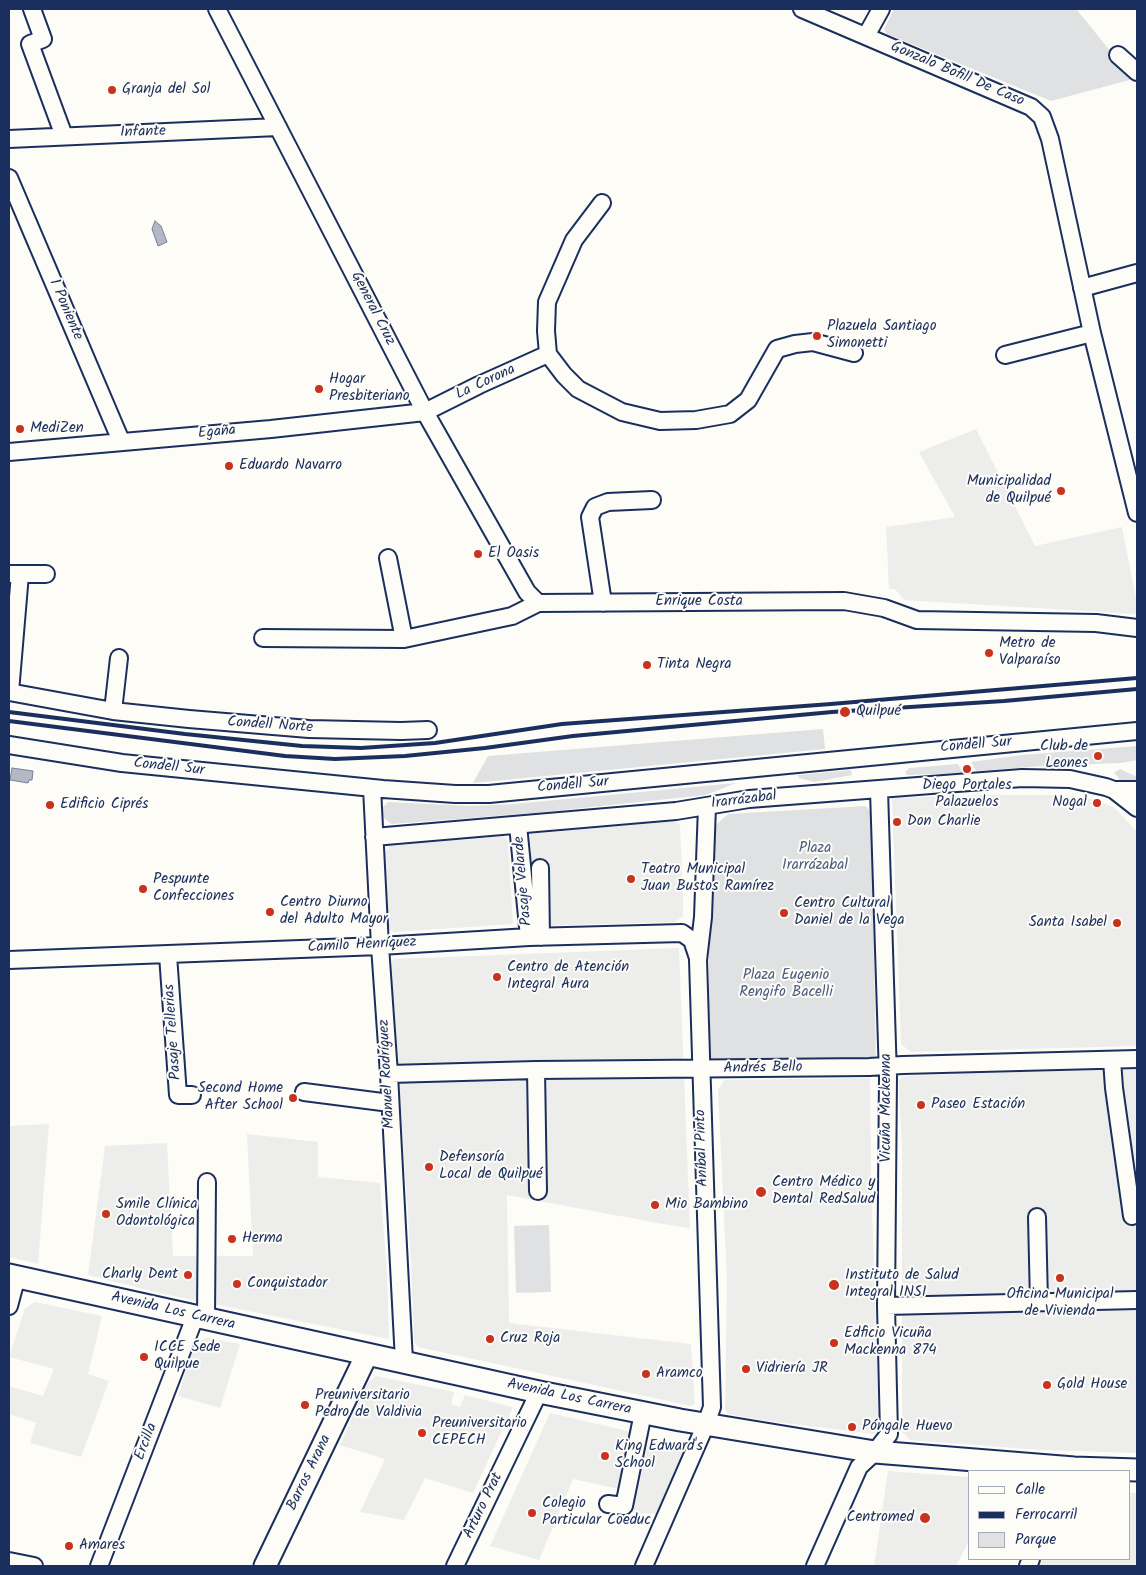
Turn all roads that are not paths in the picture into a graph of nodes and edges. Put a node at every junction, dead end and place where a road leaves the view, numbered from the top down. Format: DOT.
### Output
graph roads {
  1 [pos="32,9"];
  2 [pos="217,9"];
  3 [pos="802,9"];
  4 [pos="881,9"];
  5 [pos="866,36"];
  6 [pos="1118,55"];
  7 [pos="1137,72"];
  8 [pos="278,126"];
  9 [pos="64,136"];
  10 [pos="9,139"];
  11 [pos="9,178"];
  12 [pos="602,203"];
  13 [pos="1137,273"];
  14 [pos="1082,288"];
  15 [pos="1092,333"];
  16 [pos="854,353"];
  17 [pos="548,354"];
  18 [pos="1005,355"];
  19 [pos="425,412"];
  20 [pos="121,441"];
  21 [pos="9,452"];
  22 [pos="652,500"];
  23 [pos="1137,512"];
  24 [pos="388,558"];
  25 [pos="14,574"];
  26 [pos="46,574"];
  27 [pos="538,603"];
  28 [pos="603,603"];
  29 [pos="1137,628"];
  30 [pos="263,638"];
  31 [pos="404,639"];
  32 [pos="119,658"];
  33 [pos="10,692"];
  34 [pos="113,711"];
  35 [pos="428,730"];
  36 [pos="1137,731"];
  37 [pos="9,745"];
  38 [pos="372,788"];
  39 [pos="879,790"];
  40 [pos="1114,790"];
  41 [pos="1137,790"];
  42 [pos="707,806"];
  43 [pos="1137,808"];
  44 [pos="518,825"];
  45 [pos="374,837"];
  46 [pos="540,868"];
  47 [pos="535,937"];
  48 [pos="380,946"];
  49 [pos="168,955"];
  50 [pos="9,960"];
  51 [pos="698,960"];
  52 [pos="1137,1059"];
  53 [pos="1112,1060"];
  54 [pos="888,1066"];
  55 [pos="701,1069"];
  56 [pos="536,1070"];
  57 [pos="389,1074"];
  58 [pos="304,1092"];
  59 [pos="192,1095"];
  60 [pos="390,1103"];
  61 [pos="207,1182"];
  62 [pos="538,1191"];
  63 [pos="1132,1216"];
  64 [pos="1036,1217"];
  65 [pos="13,1276"];
  66 [pos="1137,1300"];
  67 [pos="1039,1302"];
  68 [pos="9,1306"];
  69 [pos="886,1306"];
  70 [pos="201,1318"];
  71 [pos="367,1354"];
  72 [pos="404,1361"];
  73 [pos="539,1392"];
  74 [pos="642,1413"];
  75 [pos="706,1424"];
  76 [pos="875,1452"];
  77 [pos="1074,1470"];
  78 [pos="1137,1470"];
  79 [pos="608,1504"];
  80 [pos="9,1561"];
  81 [pos="34,1566"];
  82 [pos="99,1566"];
  83 [pos="265,1566"];
  84 [pos="456,1566"];
  85 [pos="644,1566"];
  86 [pos="815,1566"];
  1 -- 9 [label="street"];
  2 -- 8 [label="street, General Cruz"];
  3 -- 5 [label="street, Gonzalo Bofill De Caso"];
  4 -- 5 [label="street"];
  5 -- 14 [label="street, Gonzalo Bofill De Caso"];
  6 -- 7 [label="street"];
  8 -- 9 [label="street, Infante"];
  8 -- 19 [label="street, General Cruz"];
  9 -- 10 [label="street, Infante"];
  11 -- 20 [label="street, 1 Poniente"];
  12 -- 17 [label="street"];
  13 -- 14 [label="street"];
  14 -- 15 [label="street, Gonzalo Bofill De Caso"];
  15 -- 18 [label="street"];
  15 -- 23 [label="street, Gonzalo Bofill De Caso"];
  16 -- 17 [label="street"];
  17 -- 19 [label="street, La Corona"];
  19 -- 20 [label="street, Egaña"];
  19 -- 27 [label="street, General Cruz"];
  20 -- 21 [label="street, Egaña"];
  22 -- 28 [label="street"];
  24 -- 31 [label="street"];
  25 -- 26 [label="street"];
  25 -- 33 [label="street"];
  27 -- 28 [label="street, Enrique Costa"];
  27 -- 31 [label="street, Enrique Costa"];
  28 -- 29 [label="street, Enrique Costa"];
  30 -- 31 [label="street, Enrique Costa"];
  32 -- 34 [label="street"];
  33 -- 34 [label="street, Condell Norte"];
  34 -- 35 [label="street, Condell Norte"];
  36 -- 38 [label="street, Condell Sur"];
  37 -- 38 [label="street, Condell Sur"];
  38 -- 45 [label="street, Manuel Rodríguez"];
  39 -- 40 [label="street, Irarrázabal"];
  39 -- 42 [label="street, Irarrázabal"];
  39 -- 54 [label="street, Vicuña Mackenna"];
  40 -- 41 [label="street, Irarrázabal"];
  40 -- 43 [label="street, Irarrázabal"];
  42 -- 44 [label="street, Irarrázabal"];
  42 -- 51 [label="street, Aníbal Pinto"];
  44 -- 45 [label="street, Irarrázabal"];
  44 -- 47 [label="street, Pasaje Velarde"];
  45 -- 48 [label="street, Manuel Rodríguez"];
  46 -- 47 [label="street"];
  47 -- 48 [label="street, Camilo Henríquez"];
  47 -- 51 [label="street, Camilo Henríquez"];
  48 -- 49 [label="street, Camilo Henríquez"];
  48 -- 57 [label="street, Manuel Rodríguez"];
  49 -- 50 [label="street, Camilo Henríquez"];
  49 -- 59 [label="street, Pasaje Tellerias"];
  51 -- 55 [label="street, Aníbal Pinto"];
  52 -- 53 [label="street, Andrés Bello"];
  53 -- 54 [label="street, Andrés Bello"];
  53 -- 63 [label="street"];
  54 -- 55 [label="street, Andrés Bello"];
  54 -- 69 [label="street, Vicuña Mackenna"];
  55 -- 56 [label="street, Andrés Bello"];
  55 -- 75 [label="street, Aníbal Pinto"];
  56 -- 57 [label="street, Andrés Bello"];
  56 -- 62 [label="street"];
  57 -- 60 [label="street, Manuel Rodríguez"];
  58 -- 60 [label="street"];
  60 -- 72 [label="street, Manuel Rodríguez"];
  61 -- 70 [label="street"];
  64 -- 67 [label="street"];
  65 -- 68 [label="street"];
  65 -- 70 [label="main road, Avenida Los Carrera"];
  66 -- 67 [label="street"];
  67 -- 69 [label="street"];
  69 -- 76 [label="street, Vicuña Mackenna"];
  70 -- 71 [label="main road, Avenida Los Carrera"];
  70 -- 82 [label="street, Ercilla"];
  71 -- 72 [label="main road, Avenida Los Carrera"];
  71 -- 83 [label="main road, Barros Arana"];
  72 -- 73 [label="main road, Avenida Los Carrera"];
  73 -- 74 [label="main road, Avenida Los Carrera"];
  73 -- 84 [label="street, Arturo Prat"];
  74 -- 75 [label="main road, Avenida Los Carrera"];
  74 -- 79 [label="street"];
  75 -- 76 [label="main road, Avenida Los Carrera"];
  75 -- 85 [label="street, Aníbal Pinto"];
  76 -- 77 [label="main road, Avenida Los Carrera"];
  76 -- 86 [label="street, Vicuña Mackenna"];
  77 -- 78 [label="main road, Avenida Los Carrera"];
  80 -- 81 [label="street"];
}
